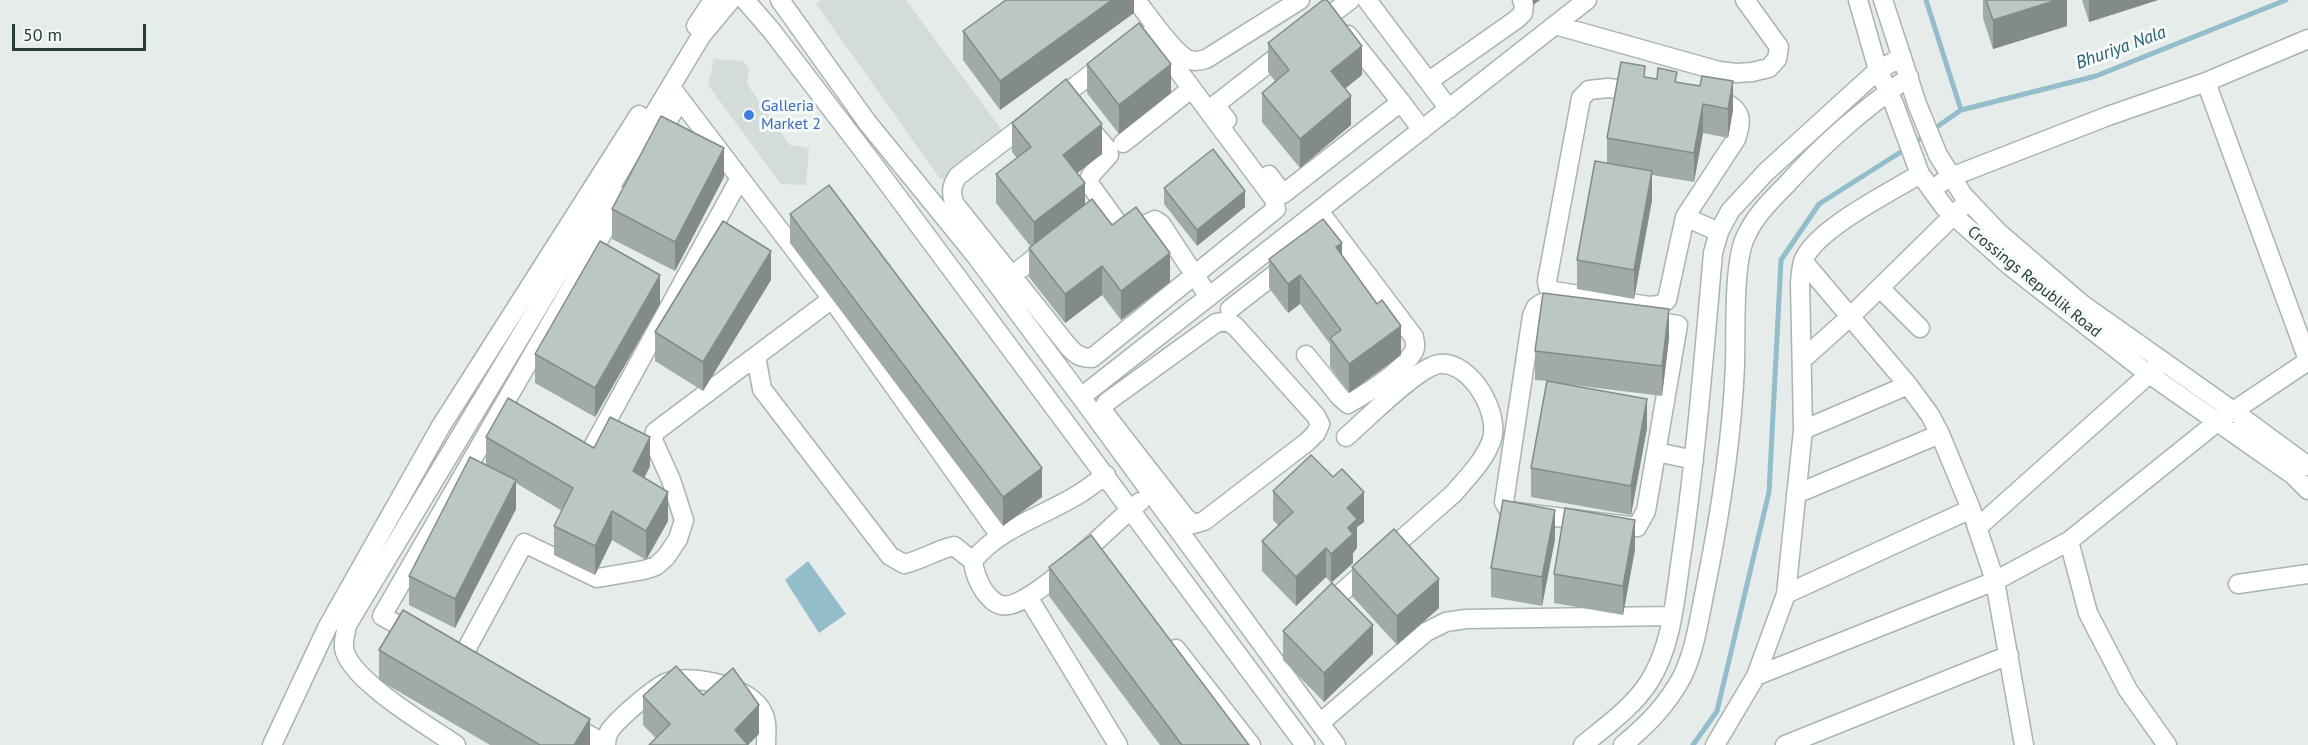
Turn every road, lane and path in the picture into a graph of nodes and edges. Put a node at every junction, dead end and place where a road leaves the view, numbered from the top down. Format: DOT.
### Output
graph roads {
  1 [pos="713,0"];
  2 [pos="731,0"];
  3 [pos="774,0"];
  4 [pos="780,0"];
  5 [pos="1136,0"];
  6 [pos="1300,0"];
  7 [pos="1350,0"];
  8 [pos="1367,0"];
  9 [pos="1522,0"];
  10 [pos="1587,0"];
  11 [pos="1745,0"];
  12 [pos="1858,0"];
  13 [pos="1883,0"];
  14 [pos="750,6"];
  15 [pos="1332,14"];
  16 [pos="1555,25"];
  17 [pos="2308,39"];
  18 [pos="1902,57"];
  19 [pos="1878,70"];
  20 [pos="1909,78"];
  21 [pos="1429,81"];
  22 [pos="2206,82"];
  23 [pos="1191,89"];
  24 [pos="1888,92"];
  25 [pos="675,93"];
  26 [pos="1401,102"];
  27 [pos="1071,105"];
  28 [pos="1449,109"];
  29 [pos="1422,130"];
  30 [pos="1123,143"];
  31 [pos="1232,144"];
  32 [pos="1214,157"];
  33 [pos="1922,175"];
  34 [pos="1951,177"];
  35 [pos="740,178"];
  36 [pos="1969,201"];
  37 [pos="1319,211"];
  38 [pos="1953,215"];
  39 [pos="1685,217"];
  40 [pos="1317,232"];
  41 [pos="1719,232"];
  42 [pos="1067,233"];
  43 [pos="1301,254"];
  44 [pos="1803,261"];
  45 [pos="1201,268"];
  46 [pos="1004,280"];
  47 [pos="1224,285"];
  48 [pos="1880,288"];
  49 [pos="1209,297"];
  50 [pos="832,299"];
  51 [pos="1230,309"];
  52 [pos="1186,315"];
  53 [pos="1851,316"];
  54 [pos="1920,328"];
  55 [pos="1201,334"];
  56 [pos="1306,355"];
  57 [pos="756,356"];
  58 [pos="1803,359"];
  59 [pos="2163,361"];
  60 [pos="2308,361"];
  61 [pos="2149,374"];
  62 [pos="1669,376"];
  63 [pos="1701,382"];
  64 [pos="1908,385"];
  65 [pos="1081,397"];
  66 [pos="2232,410"];
  67 [pos="495,420"];
  68 [pos="2217,422"];
  69 [pos="515,429"];
  70 [pos="1803,430"];
  71 [pos="1940,434"];
  72 [pos="1346,437"];
  73 [pos="1657,452"];
  74 [pos="564,453"];
  75 [pos="1694,460"];
  76 [pos="2308,466"];
  77 [pos="1106,475"];
  78 [pos="1156,490"];
  79 [pos="2308,490"];
  80 [pos="1796,494"];
  81 [pos="1131,509"];
  82 [pos="1971,509"];
  83 [pos="1977,528"];
  84 [pos="1000,536"];
  85 [pos="2069,541"];
  86 [pos="973,561"];
  87 [pos="2308,574"];
  88 [pos="1995,581"];
  89 [pos="2238,584"];
  90 [pos="1786,594"];
  91 [pos="1028,597"];
  92 [pos="1672,616"];
  93 [pos="1310,620"];
  94 [pos="1165,635"];
  95 [pos="1286,642"];
  96 [pos="2009,655"];
  97 [pos="1270,656"];
  98 [pos="1756,676"];
  99 [pos="553,714"];
  100 [pos="1320,723"];
  101 [pos="1814,739"];
  102 [pos="2019,743"];
  103 [pos="606,744"];
  104 [pos="272,745"];
  105 [pos="456,745"];
  106 [pos="766,745"];
  107 [pos="1118,745"];
  108 [pos="1251,745"];
  109 [pos="1305,745"];
  110 [pos="1336,745"];
  111 [pos="1583,745"];
  112 [pos="1623,745"];
  113 [pos="1715,745"];
  114 [pos="1785,745"];
  115 [pos="2167,745"];
  1 -- 104 [label="street"];
  2 -- 25 [label="street"];
  3 -- 14 [label="street"];
  4 -- 46 [label="street"];
  5 -- 6 [label="street"];
  7 -- 15 [label="street"];
  8 -- 21 [label="street"];
  9 -- 21 [label="street"];
  10 -- 16 [label="street"];
  11 -- 16 [label="street"];
  12 -- 19 [label="street, Crossings Republik Road"];
  13 -- 18 [label="street"];
  14 -- 77 [label="street"];
  15 -- 26 [label="street"];
  15 -- 26 [label="street"];
  16 -- 28 [label="street"];
  17 -- 22 [label="street"];
  18 -- 19 [label="street"];
  18 -- 20 [label="street"];
  19 -- 24 [label="street, Crossings Republik Road"];
  19 -- 41 [label="street"];
  20 -- 24 [label="street"];
  20 -- 34 [label="street"];
  21 -- 28 [label="street"];
  22 -- 34 [label="street"];
  22 -- 60 [label="street"];
  23 -- 27 [label="street"];
  23 -- 30 [label="street"];
  23 -- 31 [label="street"];
  24 -- 33 [label="street, Crossings Republik Road"];
  24 -- 112 [label="street"];
  25 -- 35 [label="street"];
  25 -- 67 [label="street"];
  25 -- 105 [label="street"];
  26 -- 29 [label="street"];
  27 -- 45 [label="street"];
  27 -- 46 [label="street"];
  28 -- 29 [label="street"];
  29 -- 37 [label="street"];
  31 -- 32 [label="street"];
  31 -- 45 [label="street"];
  33 -- 34 [label="street"];
  33 -- 38 [label="street, Crossings Republik Road"];
  33 -- 44 [label="street"];
  34 -- 36 [label="street"];
  35 -- 50 [label="street"];
  35 -- 74 [label="street"];
  36 -- 38 [label="street"];
  36 -- 59 [label="street"];
  37 -- 40 [label="street"];
  37 -- 40 [label="street"];
  38 -- 48 [label="street"];
  38 -- 61 [label="street, Crossings Republik Road"];
  39 -- 39 [label="street"];
  39 -- 41 [label="street"];
  40 -- 47 [label="street"];
  40 -- 56 [label="street"];
  41 -- 63 [label="street"];
  42 -- 46 [label="street"];
  43 -- 51 [label="street"];
  44 -- 53 [label="street"];
  44 -- 58 [label="street"];
  45 -- 46 [label="street"];
  45 -- 47 [label="street"];
  45 -- 49 [label="street"];
  46 -- 65 [label="street"];
  47 -- 49 [label="street"];
  48 -- 53 [label="street"];
  48 -- 54 [label="street"];
  49 -- 52 [label="street"];
  50 -- 57 [label="street"];
  50 -- 84 [label="street"];
  52 -- 55 [label="street"];
  52 -- 65 [label="street"];
  53 -- 58 [label="street"];
  53 -- 64 [label="street"];
  55 -- 78 [label="street"];
  55 -- 78 [label="street"];
  57 -- 67 [label="street"];
  57 -- 86 [label="street"];
  58 -- 70 [label="street"];
  59 -- 61 [label="street"];
  59 -- 66 [label="street"];
  60 -- 66 [label="street"];
  61 -- 68 [label="street, Crossings Republik Road"];
  61 -- 83 [label="street"];
  62 -- 63 [label="street"];
  62 -- 73 [label="street"];
  62 -- 73 [label="street"];
  63 -- 75 [label="street"];
  64 -- 70 [label="street"];
  64 -- 71 [label="street"];
  65 -- 78 [label="street"];
  66 -- 68 [label="street"];
  66 -- 76 [label="street"];
  67 -- 69 [label="street"];
  68 -- 79 [label="street, Crossings Republik Road"];
  68 -- 85 [label="street"];
  70 -- 80 [label="street"];
  71 -- 80 [label="street"];
  71 -- 82 [label="street"];
  72 -- 93 [label="street"];
  73 -- 75 [label="street"];
  75 -- 92 [label="street"];
  77 -- 81 [label="street"];
  77 -- 84 [label="street"];
  78 -- 81 [label="street"];
  78 -- 97 [label="street"];
  80 -- 90 [label="street"];
  81 -- 91 [label="street"];
  81 -- 109 [label="street"];
  82 -- 83 [label="street"];
  82 -- 90 [label="street"];
  83 -- 88 [label="street"];
  84 -- 86 [label="street"];
  85 -- 88 [label="street"];
  85 -- 115 [label="street"];
  86 -- 91 [label="street"];
  87 -- 89 [label="street"];
  88 -- 96 [label="street"];
  88 -- 98 [label="street"];
  90 -- 98 [label="street"];
  91 -- 107 [label="street"];
  92 -- 100 [label="street"];
  92 -- 111 [label="street"];
  94 -- 108 [label="street"];
  95 -- 97 [label="street"];
  96 -- 101 [label="street"];
  96 -- 102 [label="street"];
  97 -- 100 [label="street"];
  98 -- 113 [label="street"];
  99 -- 103 [label="street"];
  100 -- 110 [label="street"];
  101 -- 114 [label="street"];
  103 -- 106 [label="street"];
}
